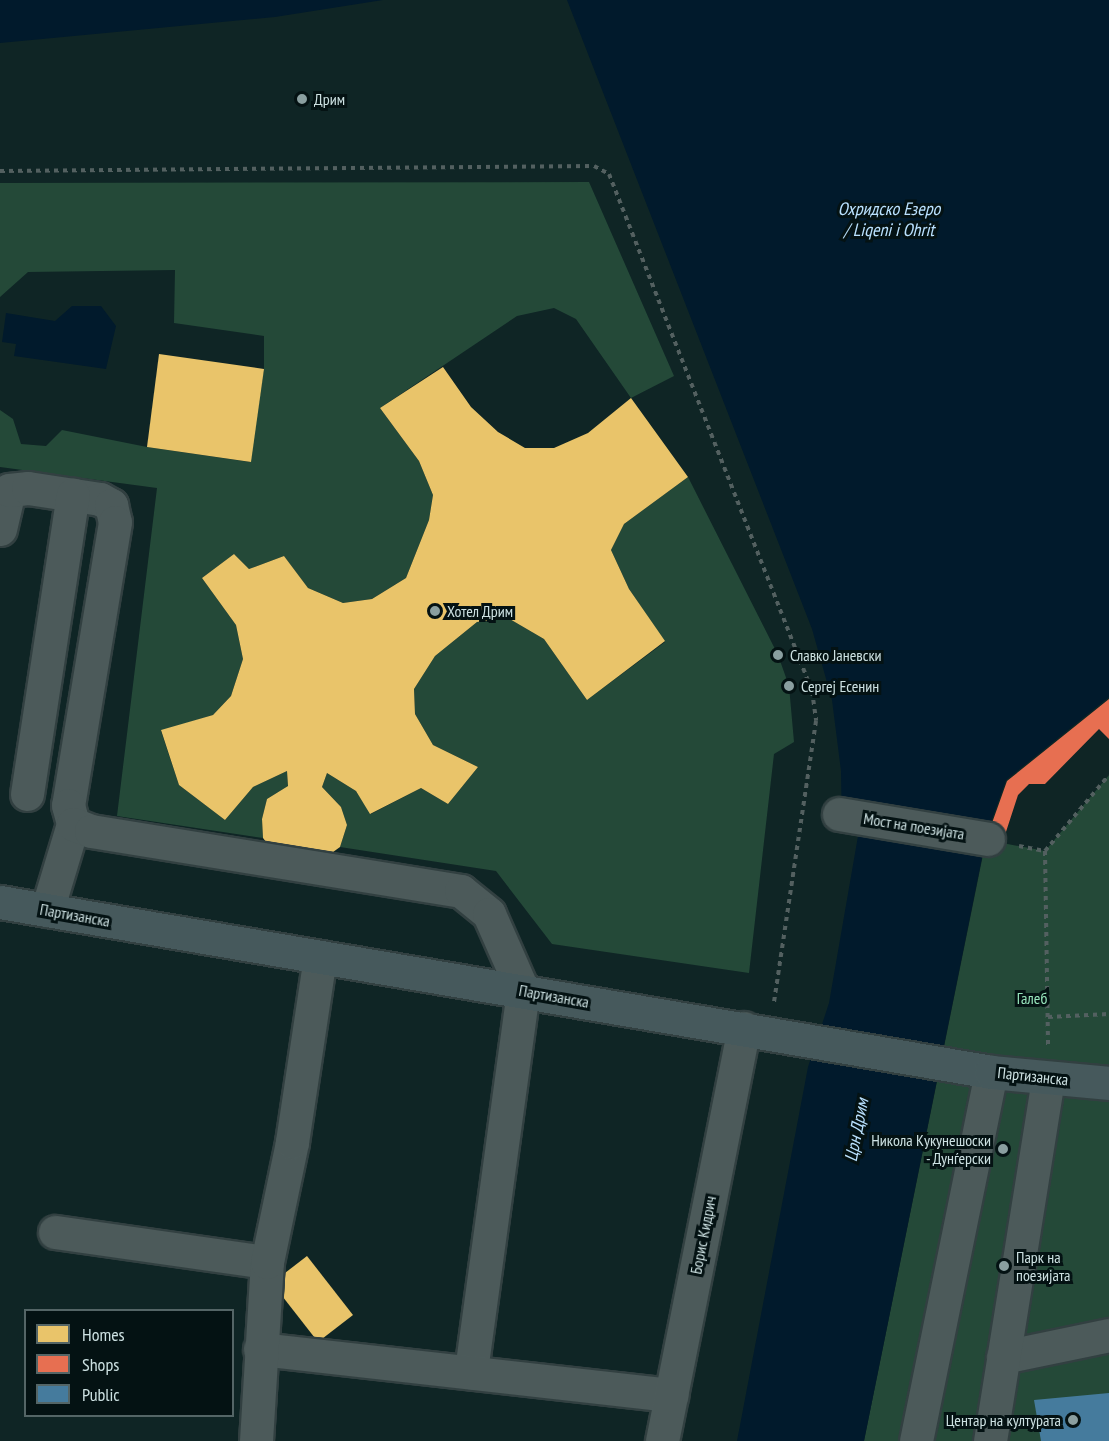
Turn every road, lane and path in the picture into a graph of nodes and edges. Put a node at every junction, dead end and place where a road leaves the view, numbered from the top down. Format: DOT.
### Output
graph roads {
  1 [pos="0,171"];
  2 [pos="72,495"];
  3 [pos="0,529"];
  4 [pos="1109,776"];
  5 [pos="27,794"];
  6 [pos="839,814"];
  7 [pos="73,824"];
  8 [pos="988,838"];
  9 [pos="1045,851"];
  10 [pos="0,902"];
  11 [pos="47,910"];
  12 [pos="320,957"];
  13 [pos="523,991"];
  14 [pos="1109,1014"];
  15 [pos="1048,1017"];
  16 [pos="757,1031"];
  17 [pos="991,1072"];
  18 [pos="1048,1079"];
  19 [pos="1109,1083"];
  20 [pos="55,1232"];
  21 [pos="267,1262"];
  22 [pos="1109,1335"];
  23 [pos="260,1348"];
  24 [pos="1003,1357"];
  25 [pos="471,1372"];
  26 [pos="671,1395"];
  27 [pos="256,1441"];
  28 [pos="662,1441"];
  29 [pos="916,1441"];
  30 [pos="990,1441"];
  1 -- 16 [label="path"];
  2 -- 3 [label="street"];
  2 -- 5 [label="street"];
  2 -- 7 [label="street"];
  4 -- 9 [label="path"];
  6 -- 8 [label="street, Мост на поезијата"];
  7 -- 11 [label="street"];
  7 -- 13 [label="street"];
  8 -- 9 [label="path"];
  9 -- 15 [label="path"];
  10 -- 11 [label="main road, Партизанска"];
  11 -- 12 [label="main road, Партизанска"];
  12 -- 13 [label="main road, Партизанска"];
  12 -- 21 [label="street"];
  13 -- 16 [label="main road, Партизанска"];
  13 -- 25 [label="street"];
  14 -- 15 [label="path"];
  15 -- 18 [label="path"];
  16 -- 17 [label="main road, Партизанска"];
  16 -- 26 [label="street, Борис Кидрич"];
  17 -- 18 [label="main road, Партизанска"];
  17 -- 29 [label="street"];
  18 -- 19 [label="main road, Партизанска"];
  18 -- 24 [label="street"];
  20 -- 21 [label="street"];
  21 -- 23 [label="street"];
  22 -- 24 [label="street"];
  23 -- 25 [label="street"];
  23 -- 27 [label="street"];
  24 -- 30 [label="street"];
  25 -- 26 [label="street"];
  26 -- 28 [label="street, Борис Кидрич"];
}
